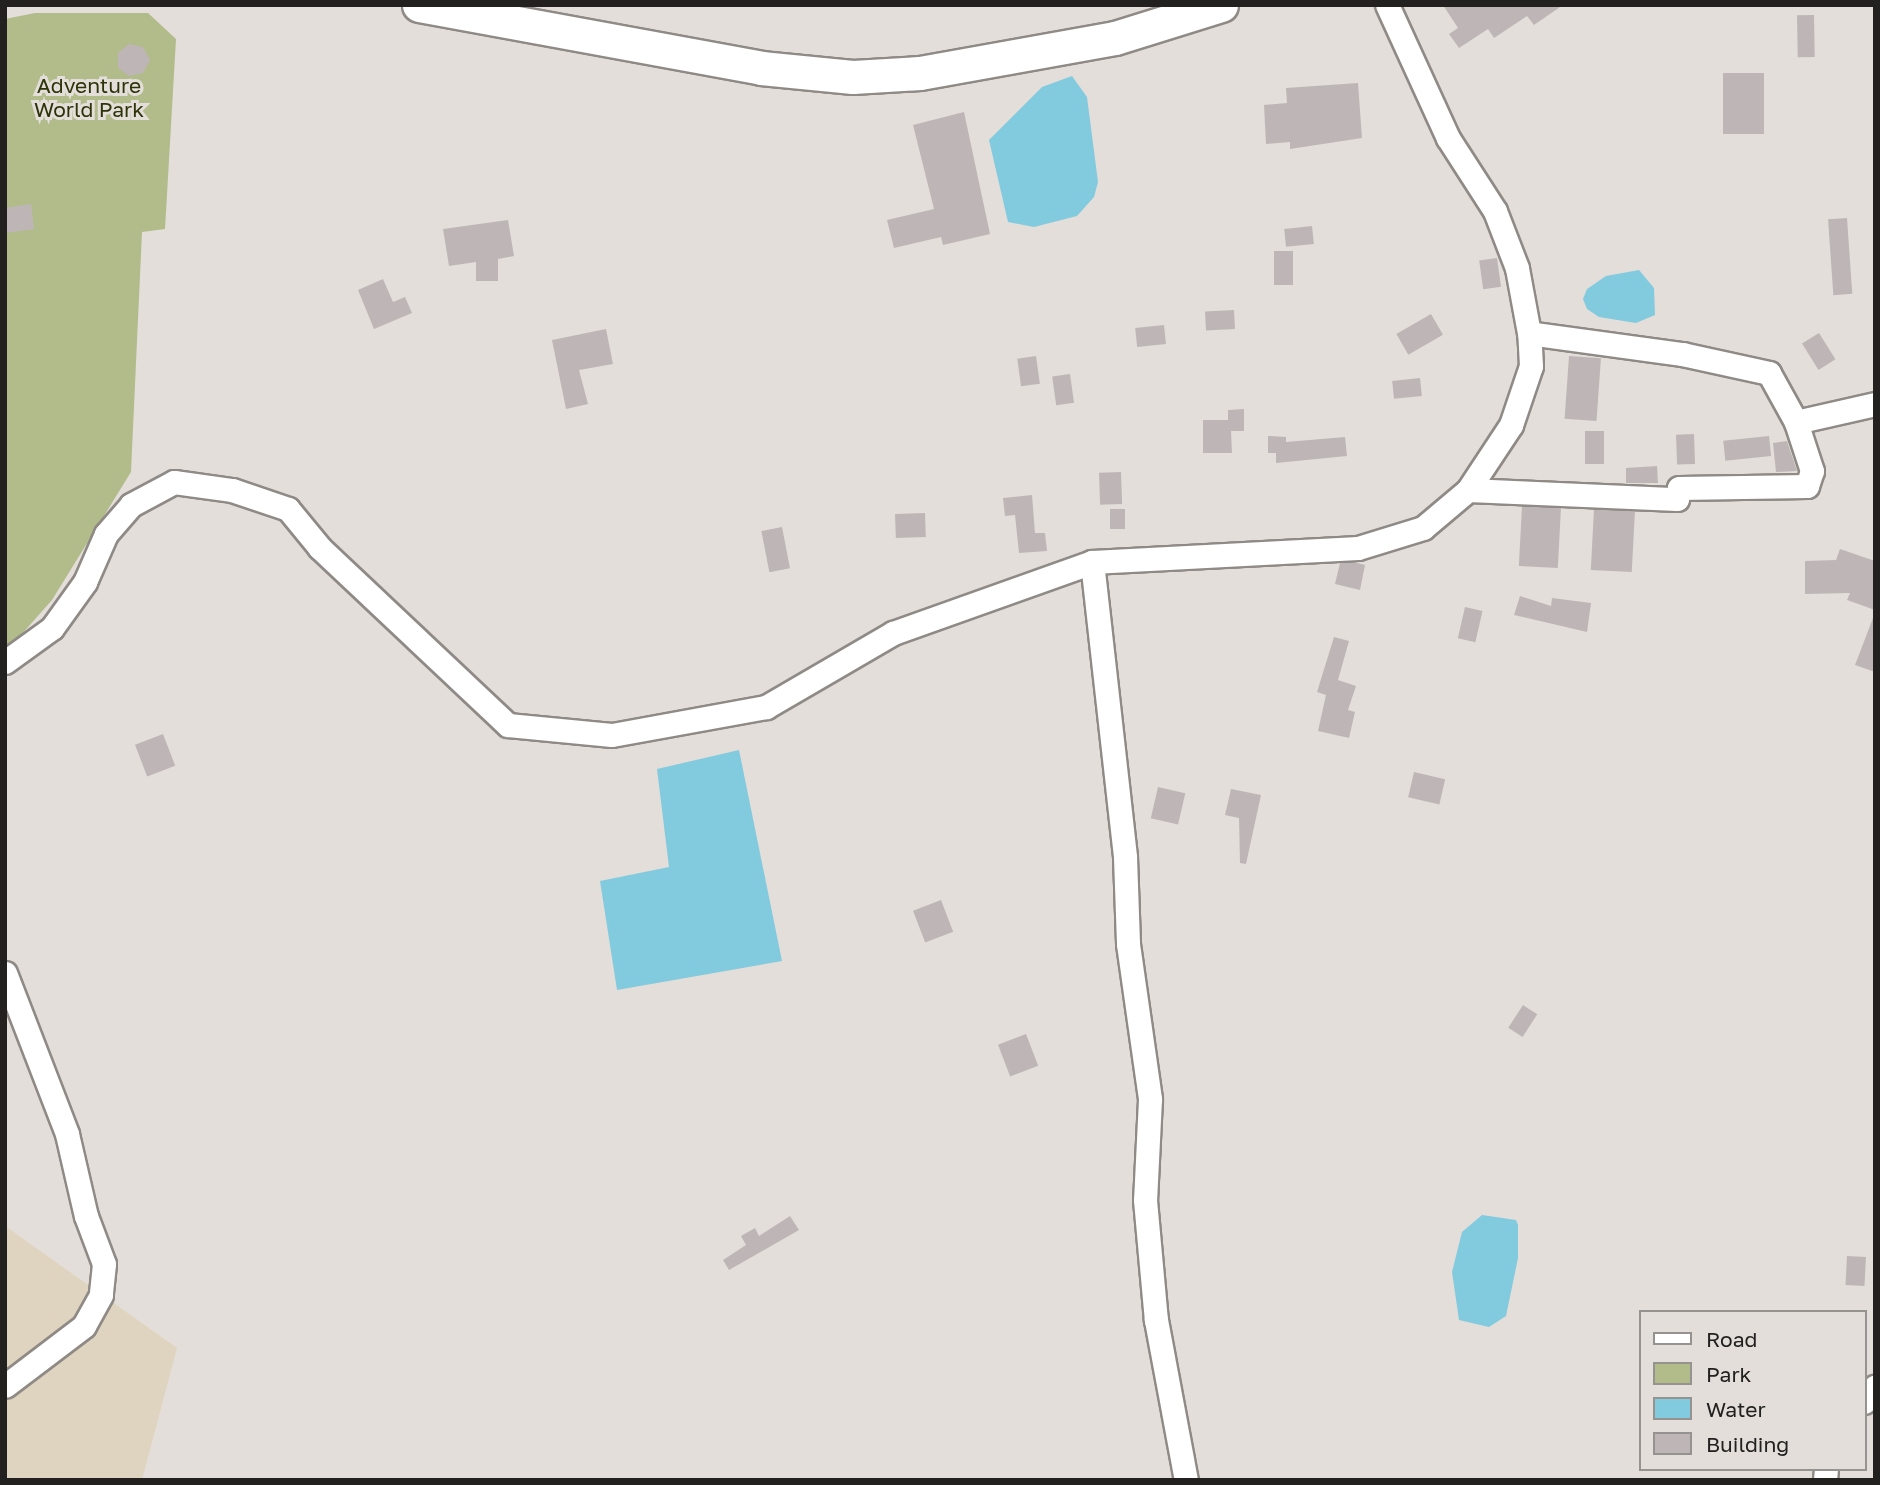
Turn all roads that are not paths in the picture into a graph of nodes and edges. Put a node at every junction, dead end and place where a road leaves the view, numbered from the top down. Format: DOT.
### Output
graph roads {
  1 [pos="419,5"];
  2 [pos="1221,5"];
  3 [pos="1387,5"];
  4 [pos="1530,333"];
  5 [pos="1875,404"];
  6 [pos="1796,422"];
  7 [pos="1468,490"];
  8 [pos="1092,562"];
  9 [pos="5,662"];
  10 [pos="5,973"];
  11 [pos="5,1386"];
  12 [pos="1186,1480"];
  1 -- 2 [label="highway"];
  3 -- 4 [label="street"];
  4 -- 6 [label="street"];
  4 -- 7 [label="street"];
  5 -- 6 [label="street"];
  6 -- 7 [label="street"];
  7 -- 8 [label="street"];
  8 -- 9 [label="street"];
  8 -- 12 [label="street"];
  10 -- 11 [label="street"];
}
